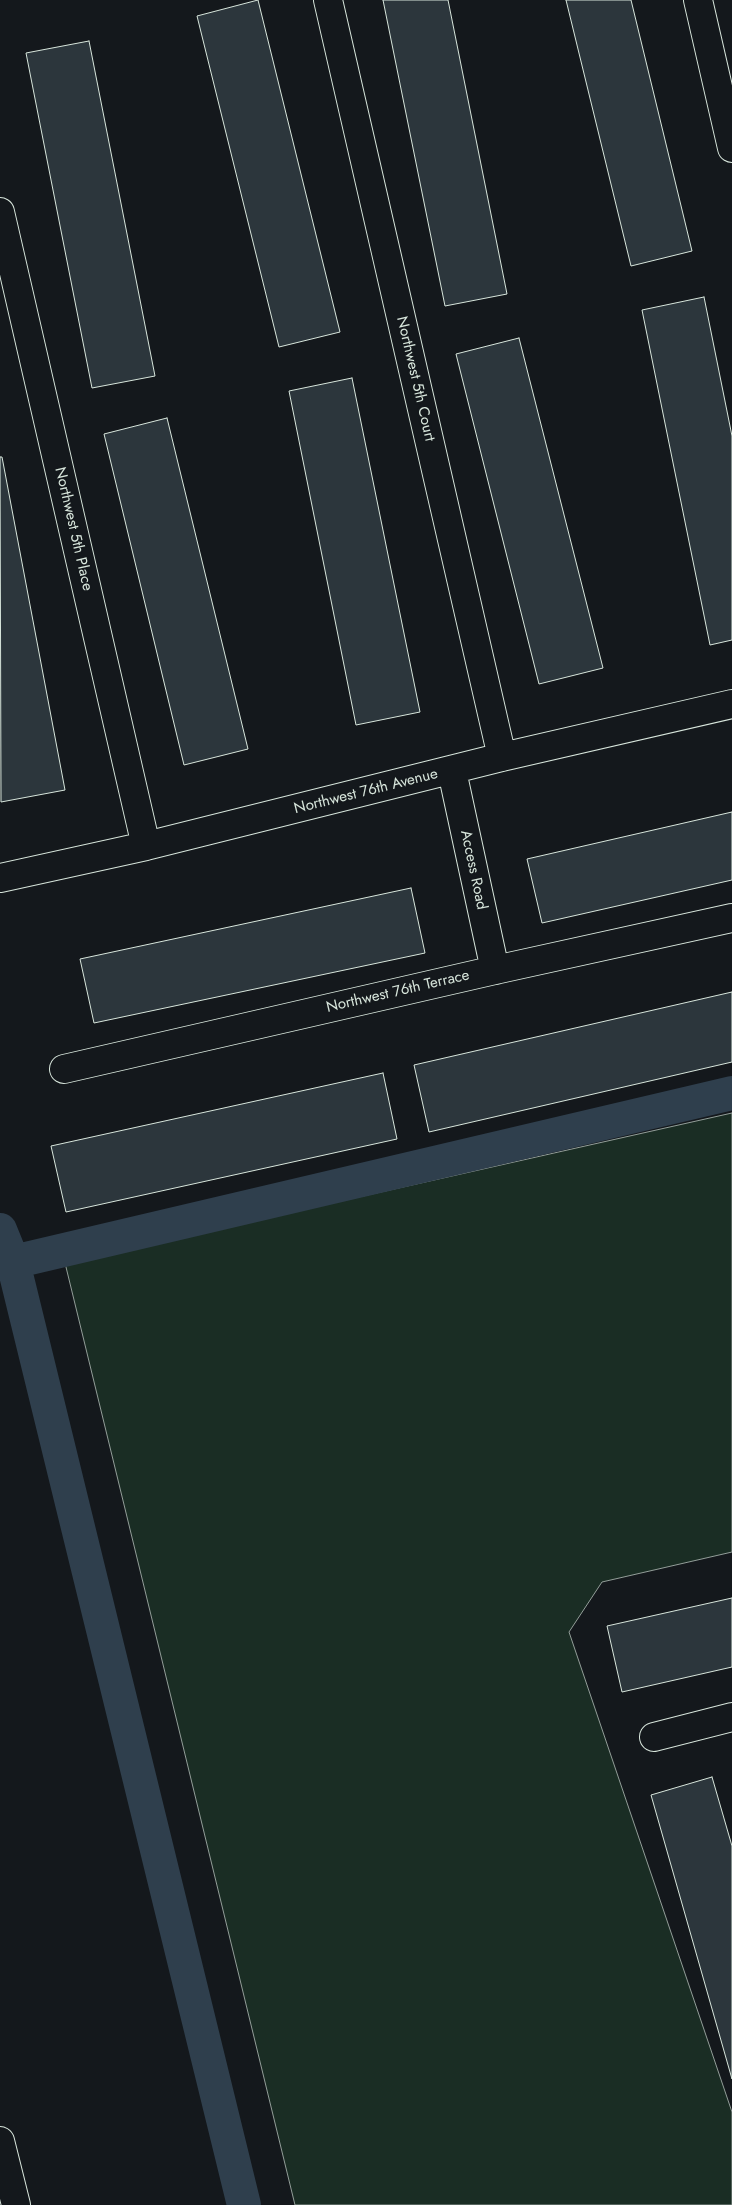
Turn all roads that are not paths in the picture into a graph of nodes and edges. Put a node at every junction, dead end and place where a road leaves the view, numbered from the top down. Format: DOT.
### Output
graph roads {
  1 [pos="328,0"];
  2 [pos="698,0"];
  3 [pos="732,148"];
  4 [pos="0,212"];
  5 [pos="732,704"];
  6 [pos="502,758"];
  7 [pos="452,771"];
  8 [pos="146,846"];
  9 [pos="0,878"];
  10 [pos="732,918"];
  11 [pos="495,970"];
  12 [pos="64,1069"];
  13 [pos="732,1716"];
  14 [pos="654,1737"];
  15 [pos="0,2141"];
  16 [pos="16,2205"];
  1 -- 6 [label="street, Northwest 5th Court"];
  2 -- 3 [label="street"];
  4 -- 8 [label="street, Northwest 5th Place"];
  5 -- 6 [label="street, Northwest 76th Avenue"];
  6 -- 7 [label="street, Northwest 76th Avenue"];
  7 -- 8 [label="street, Northwest 76th Avenue"];
  7 -- 11 [label="street, Access Road"];
  8 -- 9 [label="street, Northwest 76th Avenue"];
  10 -- 11 [label="street, Northwest 76th Terrace"];
  11 -- 12 [label="street, Northwest 76th Terrace"];
  13 -- 14 [label="street"];
  15 -- 16 [label="street"];
}
